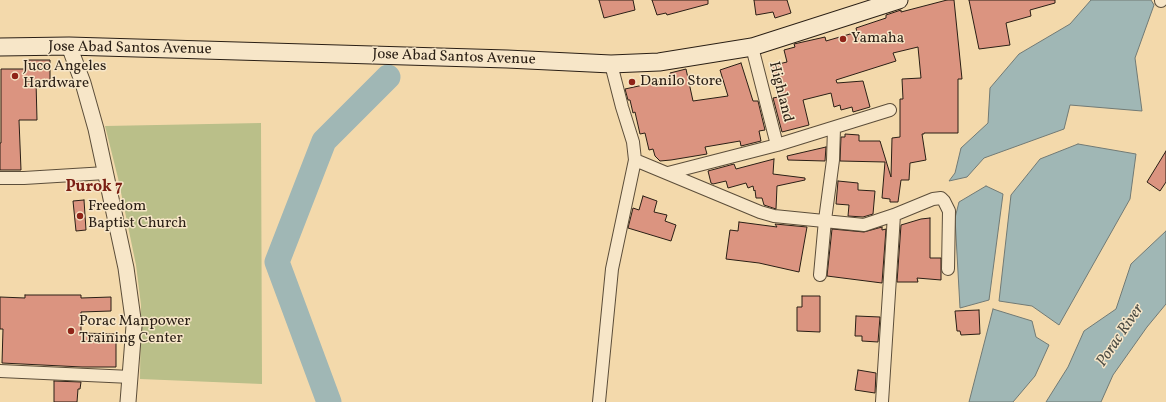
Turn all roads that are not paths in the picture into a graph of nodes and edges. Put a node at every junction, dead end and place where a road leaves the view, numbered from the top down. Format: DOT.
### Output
graph roads {
  1 [pos="899,0"];
  2 [pos="69,46"];
  3 [pos="0,47"];
  4 [pos="752,47"];
  5 [pos="611,64"];
  6 [pos="890,110"];
  7 [pos="834,128"];
  8 [pos="777,145"];
  9 [pos="635,160"];
  10 [pos="106,173"];
  11 [pos="668,173"];
  12 [pos="0,178"];
  13 [pos="894,215"];
  14 [pos="825,220"];
  15 [pos="948,270"];
  16 [pos="820,275"];
  17 [pos="0,371"];
  18 [pos="131,377"];
  19 [pos="128,402"];
  20 [pos="599,402"];
  21 [pos="882,402"];
  1 -- 4 [label="main road, Jose Abad Santos Avenue"];
  2 -- 3 [label="main road, Jose Abad Santos Avenue"];
  2 -- 5 [label="main road, Jose Abad Santos Avenue"];
  2 -- 10 [label="street"];
  4 -- 5 [label="main road, Jose Abad Santos Avenue"];
  4 -- 8 [label="street, Highland"];
  5 -- 9 [label="street"];
  6 -- 7 [label="street"];
  7 -- 8 [label="street"];
  7 -- 14 [label="street"];
  8 -- 11 [label="street"];
  9 -- 11 [label="street"];
  9 -- 20 [label="street"];
  10 -- 12 [label="street"];
  10 -- 18 [label="street"];
  11 -- 14 [label="street"];
  13 -- 14 [label="street"];
  13 -- 15 [label="street"];
  13 -- 21 [label="street"];
  14 -- 16 [label="street"];
  17 -- 18 [label="street"];
  18 -- 19 [label="street"];
}
